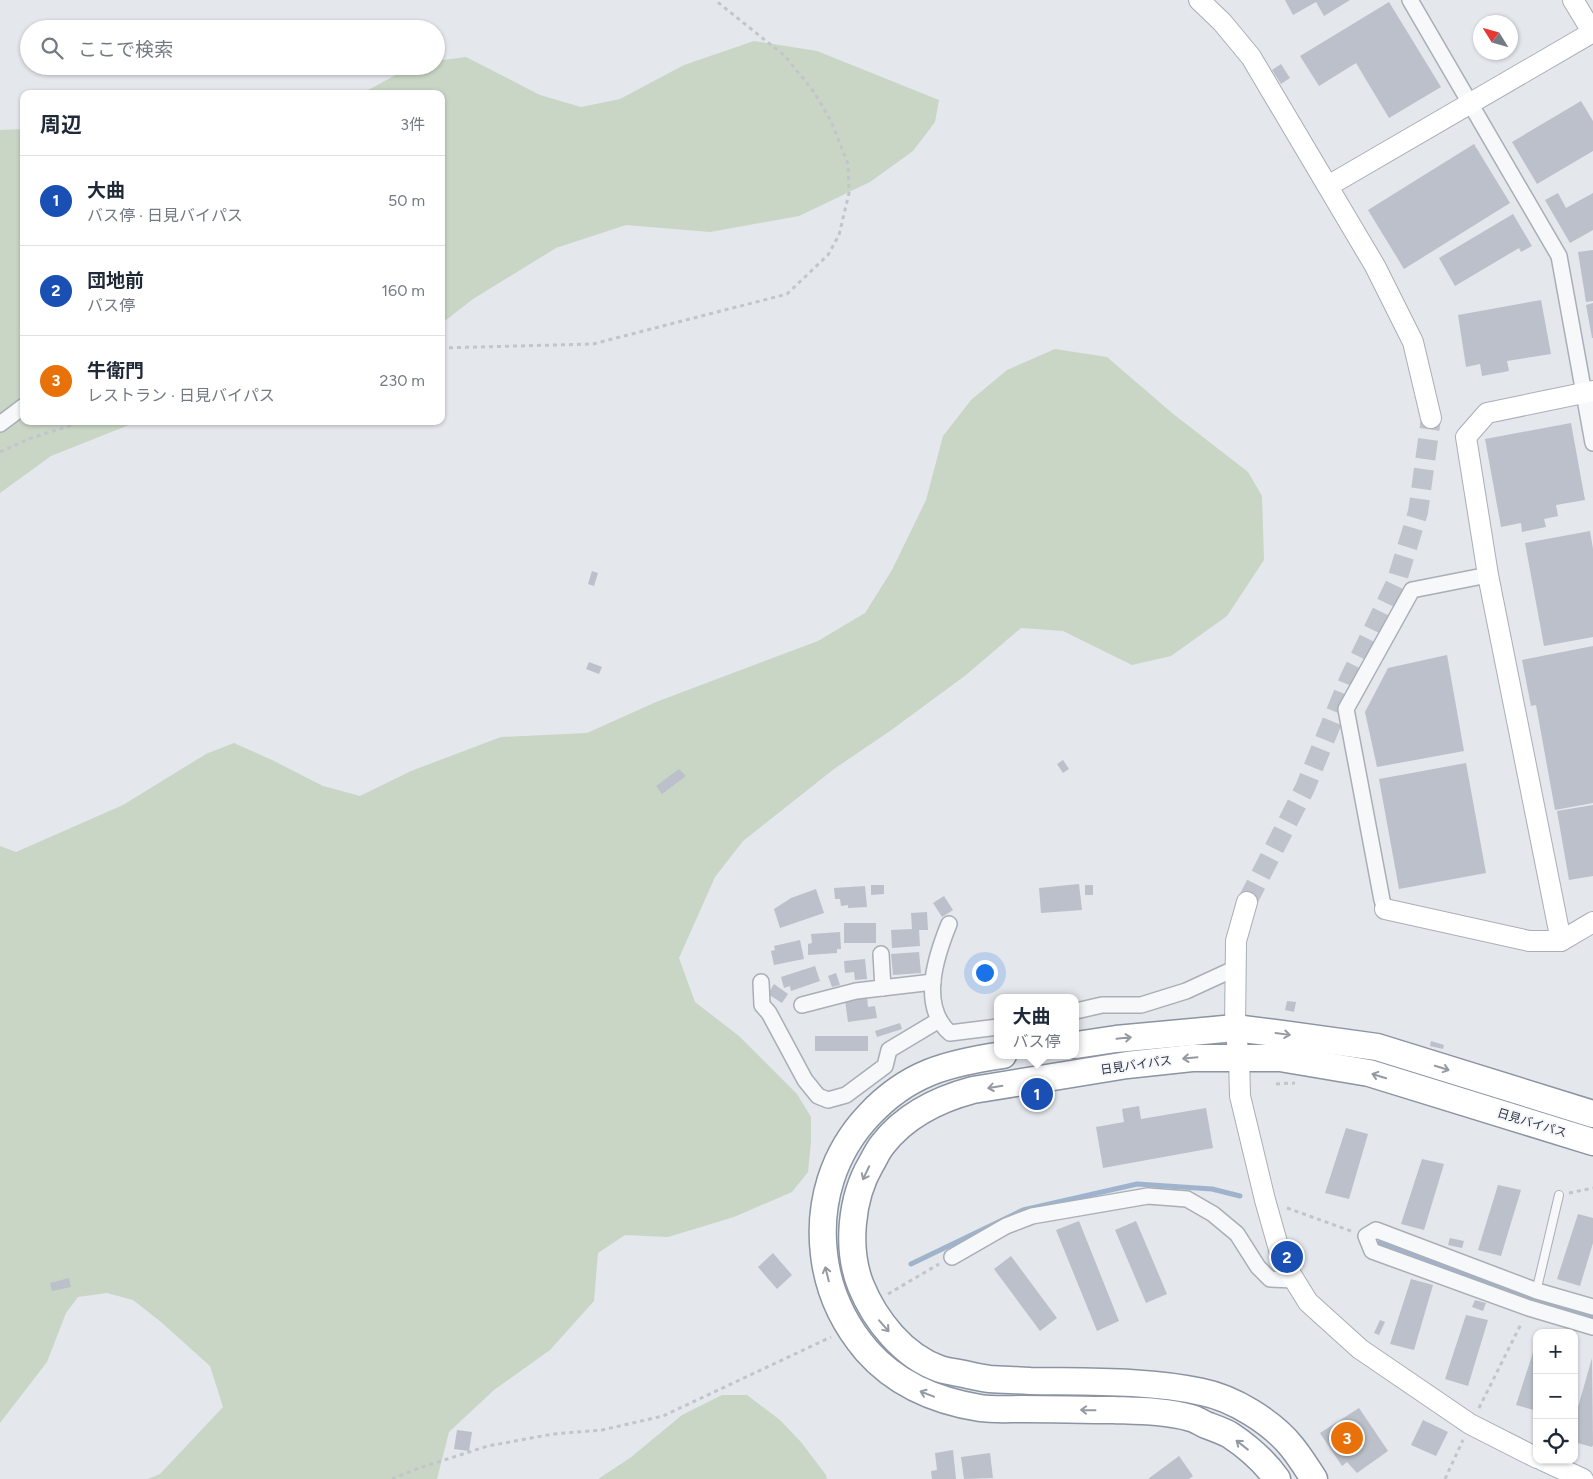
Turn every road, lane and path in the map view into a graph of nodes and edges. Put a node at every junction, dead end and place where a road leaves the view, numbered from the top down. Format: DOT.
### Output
graph roads {
  1 [pos="715,0"];
  2 [pos="1199,0"];
  3 [pos="1410,0"];
  4 [pos="1573,0"];
  5 [pos="1593,32"];
  6 [pos="1470,103"];
  7 [pos="1328,186"];
  8 [pos="445,348"];
  9 [pos="1588,392"];
  10 [pos="20,409"];
  11 [pos="1432,418"];
  12 [pos="0,424"];
  13 [pos="72,425"];
  14 [pos="1593,443"];
  15 [pos="0,452"];
  16 [pos="1488,575"];
  17 [pos="1248,902"];
  18 [pos="1385,909"];
  19 [pos="1593,922"];
  20 [pos="949,924"];
  21 [pos="1561,941"];
  22 [pos="881,954"];
  23 [pos="1236,968"];
  24 [pos="761,982"];
  25 [pos="933,982"];
  26 [pos="883,988"];
  27 [pos="802,1006"];
  28 [pos="1079,1010"];
  29 [pos="939,1020"];
  30 [pos="994,1027"];
  31 [pos="1235,1028"];
  32 [pos="1079,1045"];
  33 [pos="994,1056"];
  34 [pos="1239,1058"];
  35 [pos="1593,1114"];
  36 [pos="1593,1142"];
  37 [pos="1593,1188"];
  38 [pos="1558,1195"];
  39 [pos="1265,1200"];
  40 [pos="1366,1236"];
  41 [pos="952,1257"];
  42 [pos="1294,1280"];
  43 [pos="882,1288"];
  44 [pos="1536,1291"];
  45 [pos="1529,1307"];
  46 [pos="1593,1308"];
  47 [pos="1593,1327"];
  48 [pos="849,1328"];
  49 [pos="1470,1424"];
  50 [pos="1533,1456"];
  51 [pos="1551,1464"];
  52 [pos="392,1479"];
  53 [pos="1277,1479"];
  54 [pos="1314,1479"];
  55 [pos="1445,1479"];
  56 [pos="1583,1479"];
  1 -- 8 [label="path"];
  2 -- 7 [label="street"];
  3 -- 6 [label="street"];
  4 -- 5 [label="street"];
  5 -- 6 [label="street"];
  6 -- 7 [label="street"];
  6 -- 9 [label="street"];
  7 -- 11 [label="street"];
  9 -- 14 [label="street"];
  9 -- 16 [label="street"];
  10 -- 12 [label="street"];
  13 -- 15 [label="path"];
  16 -- 18 [label="street"];
  16 -- 21 [label="street"];
  17 -- 23 [label="street"];
  18 -- 21 [label="street"];
  19 -- 21 [label="street"];
  20 -- 25 [label="street"];
  22 -- 26 [label="street"];
  23 -- 28 [label="street"];
  23 -- 31 [label="street"];
  24 -- 29 [label="street"];
  25 -- 26 [label="street"];
  25 -- 29 [label="street"];
  26 -- 27 [label="street"];
  29 -- 30 [label="street"];
  32 -- 31 [label="highway, one-way"];
  31 -- 34 [label="street"];
  31 -- 35 [label="highway, one-way"];
  48 -- 33 [label="highway, one-way"];
  36 -- 34 [label="highway, 日見バイパス, one-way"];
  34 -- 39 [label="street"];
  34 -- 54 [label="highway, 日見バイパス, one-way"];
  37 -- 38 [label="path"];
  38 -- 44 [label="lane"];
  39 -- 40 [label="path"];
  39 -- 42 [label="street"];
  40 -- 44 [label="street"];
  40 -- 45 [label="street"];
  41 -- 42 [label="street"];
  41 -- 43 [label="path"];
  42 -- 49 [label="street"];
  44 -- 45 [label="street"];
  44 -- 46 [label="street"];
  45 -- 47 [label="street"];
  45 -- 49 [label="path"];
  48 -- 52 [label="path"];
  53 -- 48 [label="highway, one-way"];
  49 -- 50 [label="street"];
  49 -- 55 [label="path"];
  51 -- 56 [label="street"];
}
